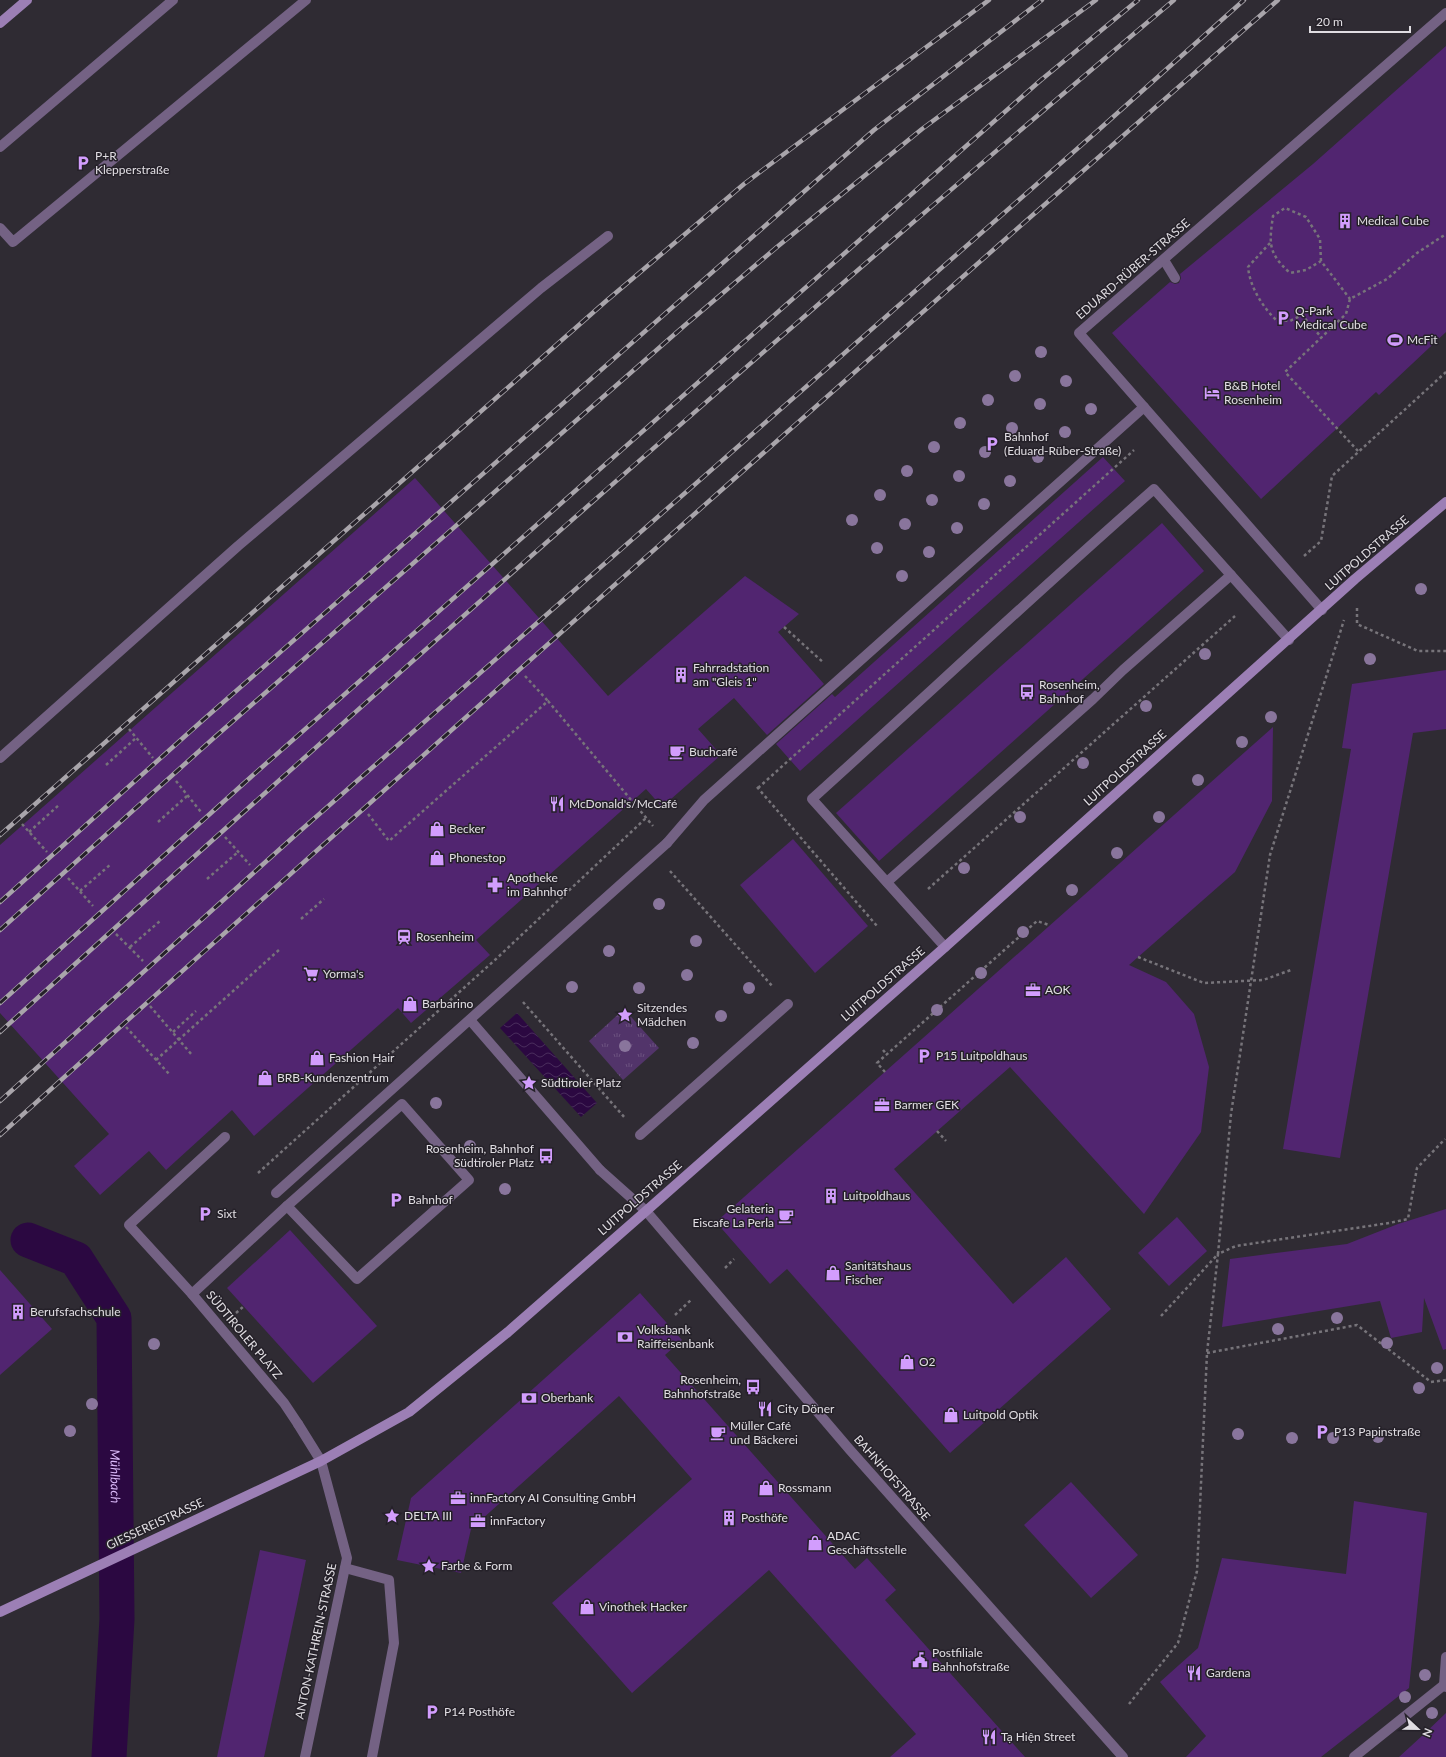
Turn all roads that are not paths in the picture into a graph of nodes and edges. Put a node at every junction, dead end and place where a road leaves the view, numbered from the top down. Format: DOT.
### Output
graph roads {
  1 [pos="27,0"];
  2 [pos="174,0"];
  3 [pos="306,0"];
  4 [pos="1446,12"];
  5 [pos="0,23"];
  6 [pos="0,147"];
  7 [pos="0,228"];
  8 [pos="608,236"];
  9 [pos="1164,260"];
  10 [pos="1175,278"];
  11 [pos="1144,407"];
  12 [pos="1444,504"];
  13 [pos="1231,576"];
  14 [pos="1322,610"];
  15 [pos="1289,640"];
  16 [pos="0,758"];
  17 [pos="886,882"];
  18 [pos="945,947"];
  19 [pos="788,1004"];
  20 [pos="470,1020"];
  21 [pos="640,1135"];
  22 [pos="226,1137"];
  23 [pos="276,1193"];
  24 [pos="288,1206"];
  25 [pos="646,1211"];
  26 [pos="192,1294"];
  27 [pos="321,1461"];
  28 [pos="345,1568"];
  29 [pos="0,1612"];
  30 [pos="1446,1657"];
  31 [pos="1445,1686"];
  32 [pos="305,1757"];
  33 [pos="372,1757"];
  34 [pos="1123,1757"];
  35 [pos="1354,1757"];
  1 -- 5 [label="main road"];
  2 -- 6 [label="street"];
  3 -- 7 [label="street"];
  4 -- 9 [label="street, EDUARD-RÜBER-STRASSE"];
  8 -- 16 [label="street"];
  9 -- 10 [label="street"];
  9 -- 11 [label="street, EDUARD-RÜBER-STRASSE"];
  11 -- 14 [label="street, EDUARD-RÜBER-STRASSE"];
  11 -- 20 [label="street"];
  12 -- 14 [label="main road, LUITPOLDSTRASSE"];
  13 -- 15 [label="street"];
  13 -- 17 [label="street"];
  13 -- 17 [label="street"];
  14 -- 15 [label="main road, LUITPOLDSTRASSE"];
  15 -- 18 [label="main road, LUITPOLDSTRASSE"];
  17 -- 18 [label="street"];
  18 -- 25 [label="main road, LUITPOLDSTRASSE"];
  19 -- 21 [label="street"];
  20 -- 23 [label="street"];
  20 -- 25 [label="street, BAHNHOFSTRASSE"];
  22 -- 26 [label="street"];
  24 -- 24 [label="street, SÜDTIROLER PLATZ"];
  24 -- 26 [label="street, SÜDTIROLER PLATZ"];
  25 -- 27 [label="main road, LUITPOLDSTRASSE"];
  25 -- 34 [label="street, BAHNHOFSTRASSE"];
  26 -- 27 [label="street, SÜDTIROLER PLATZ"];
  27 -- 28 [label="street, ANTON-KATHREIN-STRASSE"];
  27 -- 29 [label="main road, GIESSEREISTRASSE"];
  28 -- 32 [label="street, ANTON-KATHREIN-STRASSE"];
  28 -- 33 [label="street"];
  30 -- 31 [label="street"];
  31 -- 35 [label="street"];
}
